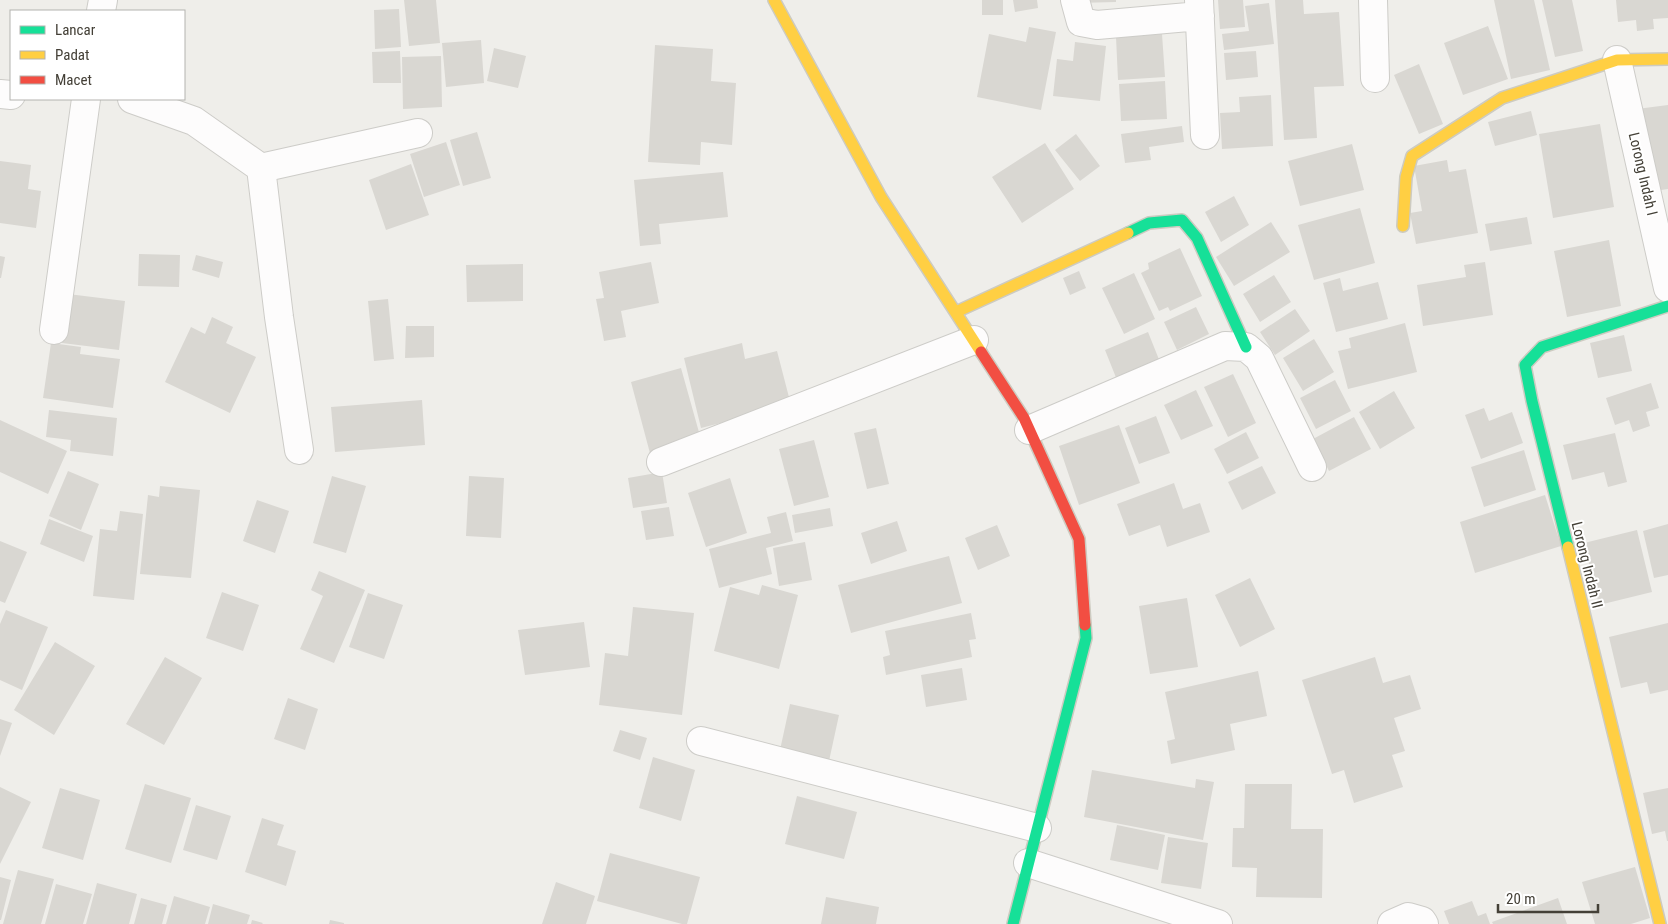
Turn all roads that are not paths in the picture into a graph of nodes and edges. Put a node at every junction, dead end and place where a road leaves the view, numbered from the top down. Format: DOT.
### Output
graph roads {
  1 [pos="774,0"];
  2 [pos="1076,0"];
  3 [pos="1373,0"];
  4 [pos="1199,8"];
  5 [pos="1668,59"];
  6 [pos="1617,60"];
  7 [pos="1374,78"];
  8 [pos="86,100"];
  9 [pos="135,100"];
  10 [pos="418,133"];
  11 [pos="1205,135"];
  12 [pos="261,168"];
  13 [pos="1403,226"];
  14 [pos="1668,288"];
  15 [pos="1668,306"];
  16 [pos="956,312"];
  17 [pos="54,330"];
  18 [pos="974,340"];
  19 [pos="1246,347"];
  20 [pos="1029,430"];
  21 [pos="300,450"];
  22 [pos="661,462"];
  23 [pos="1312,467"];
  24 [pos="701,741"];
  25 [pos="1037,828"];
  26 [pos="1028,863"];
  27 [pos="1013,924"];
  28 [pos="1218,924"];
  29 [pos="1392,924"];
  30 [pos="1424,924"];
  31 [pos="1660,924"];
  1 -- 16 [label="street"];
  2 -- 4 [label="street"];
  3 -- 7 [label="street"];
  4 -- 11 [label="street"];
  5 -- 6 [label="street"];
  6 -- 13 [label="street"];
  6 -- 14 [label="street, Lorong Indah I"];
  8 -- 17 [label="street"];
  9 -- 12 [label="street"];
  10 -- 12 [label="street"];
  12 -- 21 [label="street"];
  15 -- 31 [label="street, Lorong Indah II"];
  16 -- 18 [label="street"];
  16 -- 19 [label="street"];
  18 -- 20 [label="street"];
  18 -- 22 [label="street"];
  19 -- 20 [label="street"];
  19 -- 23 [label="street"];
  20 -- 25 [label="street"];
  24 -- 25 [label="street"];
  25 -- 26 [label="street"];
  26 -- 27 [label="street"];
  26 -- 28 [label="street"];
  29 -- 30 [label="street"];
}
